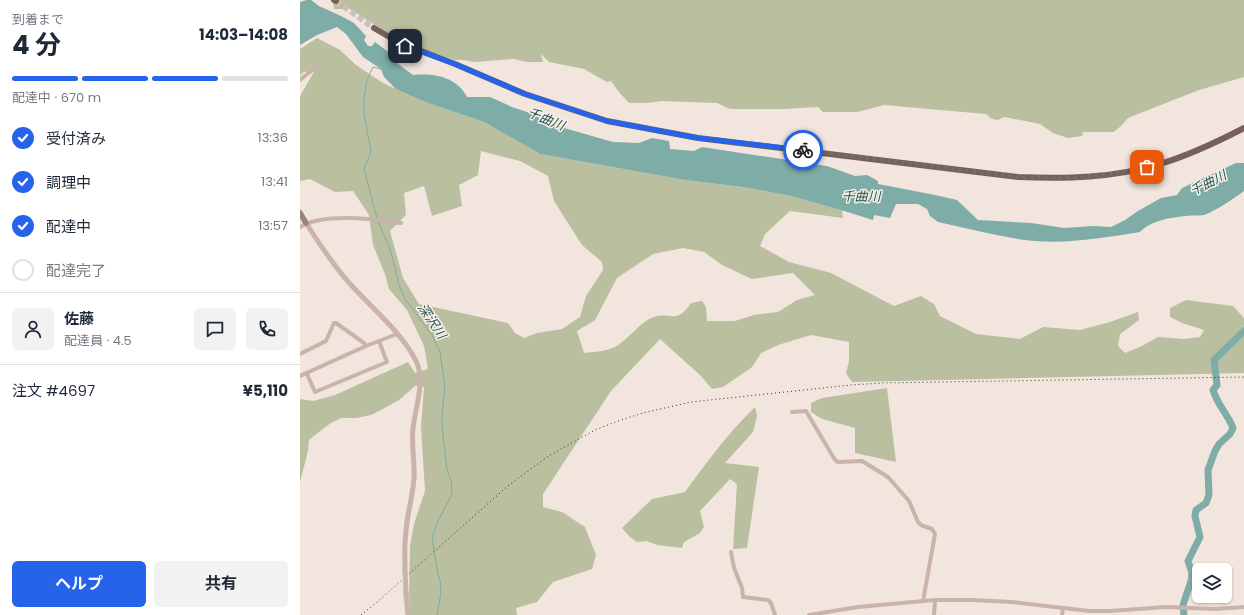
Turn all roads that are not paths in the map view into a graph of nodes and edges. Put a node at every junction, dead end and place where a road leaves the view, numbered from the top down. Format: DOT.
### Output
graph roads {
  1 [pos="374,28"];
  2 [pos="316,67"];
  3 [pos="300,80"];
  4 [pos="1244,128"];
  5 [pos="300,213"];
  6 [pos="306,223"];
  7 [pos="401,223"];
  8 [pos="300,227"];
  9 [pos="396,334"];
  10 [pos="379,341"];
  11 [pos="366,346"];
  12 [pos="300,354"];
  13 [pos="307,374"];
  14 [pos="300,376"];
  15 [pos="792,412"];
  16 [pos="731,552"];
  17 [pos="935,600"];
  18 [pos="923,601"];
  19 [pos="1244,607"];
  20 [pos="1063,608"];
  21 [pos="832,613"];
  22 [pos="1110,613"];
  23 [pos="408,615"];
  24 [pos="775,615"];
  25 [pos="809,615"];
  26 [pos="934,615"];
  27 [pos="1062,615"];
  1 -- 4 [label="main road"];
  2 -- 3 [label="street"];
  5 -- 6 [label="main road"];
  6 -- 7 [label="street"];
  6 -- 8 [label="street"];
  6 -- 9 [label="street"];
  9 -- 10 [label="street"];
  9 -- 23 [label="street, bridge"];
  10 -- 11 [label="street"];
  10 -- 13 [label="street"];
  11 -- 12 [label="street"];
  11 -- 13 [label="street"];
  13 -- 14 [label="street"];
  15 -- 18 [label="street"];
  16 -- 24 [label="street"];
  17 -- 18 [label="street"];
  17 -- 20 [label="street"];
  17 -- 26 [label="street"];
  18 -- 21 [label="street"];
  19 -- 22 [label="street"];
  20 -- 22 [label="street"];
  20 -- 27 [label="street"];
  21 -- 25 [label="street"];
}
